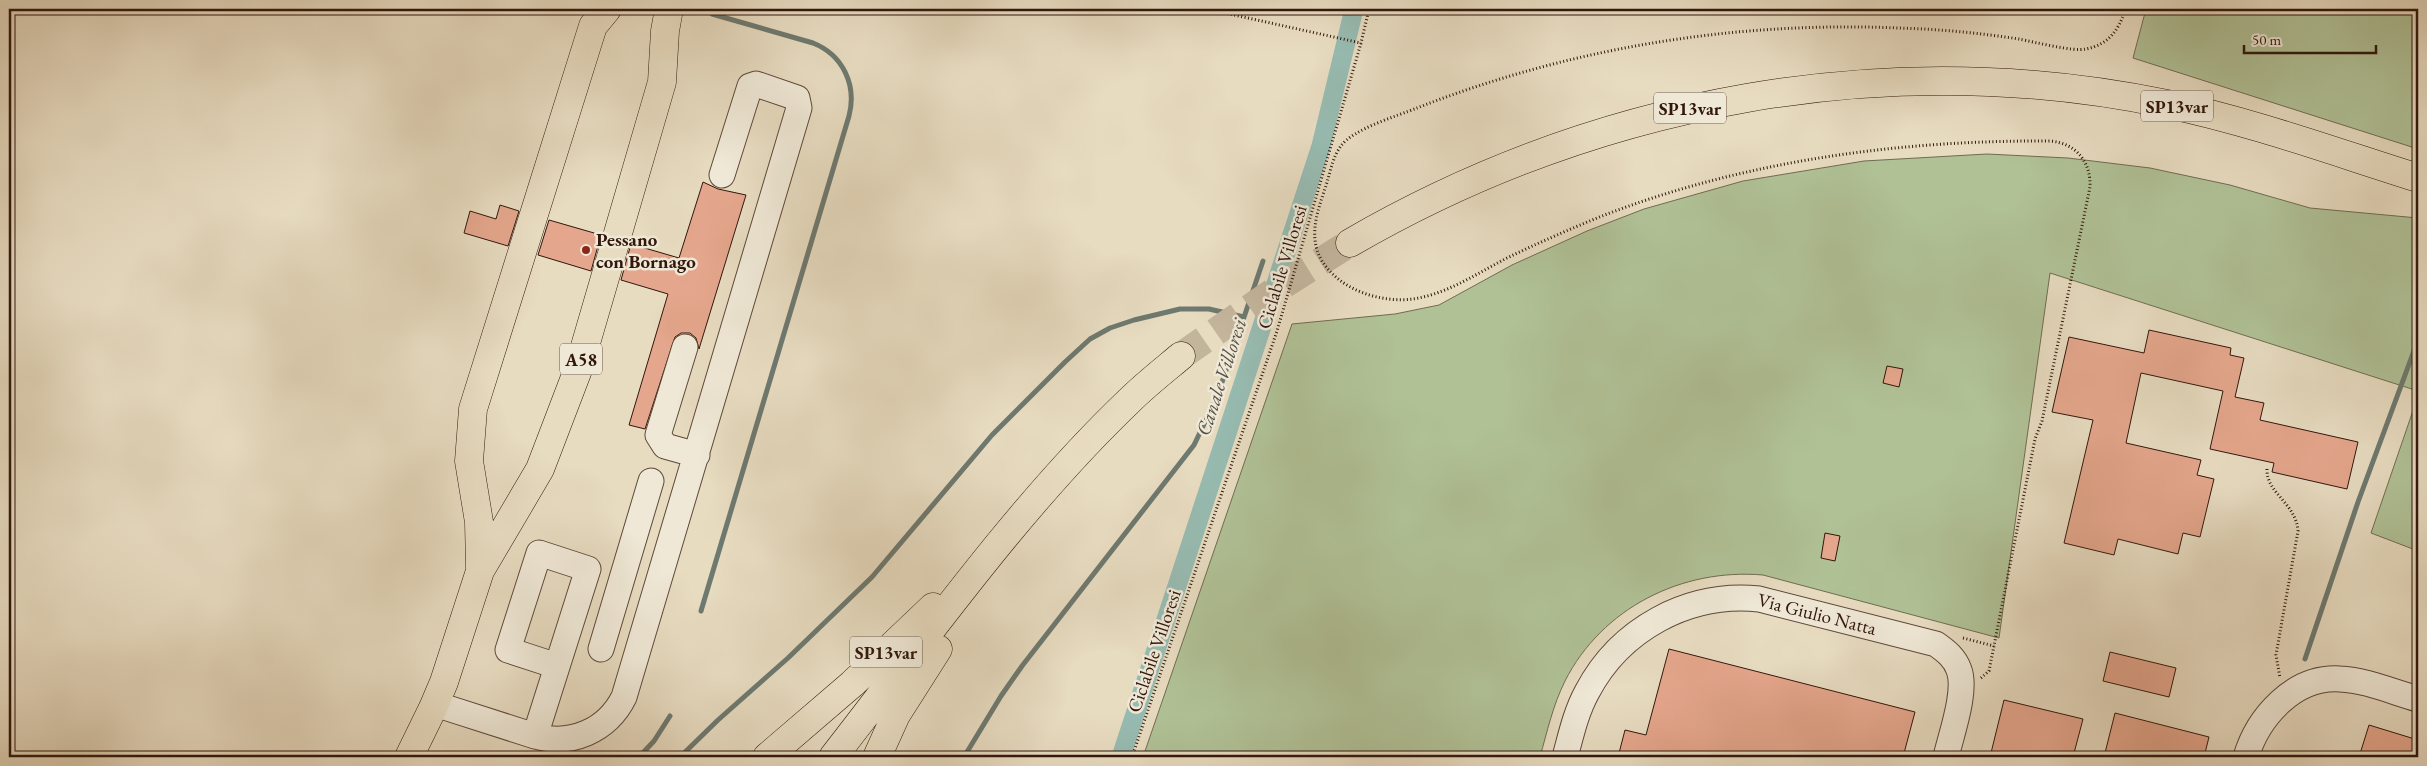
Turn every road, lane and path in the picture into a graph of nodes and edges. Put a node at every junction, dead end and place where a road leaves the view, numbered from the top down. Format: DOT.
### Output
graph roads {
  1 [pos="607,9"];
  2 [pos="669,9"];
  3 [pos="1207,9"];
  4 [pos="1369,9"];
  5 [pos="2126,9"];
  6 [pos="1360,43"];
  7 [pos="1333,142"];
  8 [pos="1342,144"];
  9 [pos="722,175"];
  10 [pos="2418,178"];
  11 [pos="1305,238"];
  12 [pos="1313,240"];
  13 [pos="1350,243"];
  14 [pos="685,347"];
  15 [pos="1181,356"];
  16 [pos="697,455"];
  17 [pos="2268,469"];
  18 [pos="651,481"];
  19 [pos="1001,542"];
  20 [pos="480,571"];
  21 [pos="576,604"];
  22 [pos="610,614"];
  23 [pos="1959,637"];
  24 [pos="1994,646"];
  25 [pos="601,649"];
  26 [pos="556,666"];
  27 [pos="2290,695"];
  28 [pos="1960,696"];
  29 [pos="2418,699"];
  30 [pos="435,704"];
  31 [pos="535,736"];
  32 [pos="409,757"];
  33 [pos="767,757"];
  34 [pos="833,757"];
  35 [pos="877,757"];
  36 [pos="1132,757"];
  37 [pos="1565,757"];
  38 [pos="1946,757"];
  39 [pos="2246,757"];
  1 -- 20 [label="main road, A58"];
  2 -- 20 [label="main road, A58"];
  3 -- 6 [label="path"];
  4 -- 6 [label="path, Ciclabile Villoresi"];
  5 -- 8 [label="path"];
  6 -- 7 [label="path, Ciclabile Villoresi"];
  7 -- 8 [label="path"];
  7 -- 11 [label="path, Ciclabile Villoresi"];
  8 -- 12 [label="path"];
  9 -- 16 [label="street"];
  10 -- 13 [label="main road, SP13var"];
  11 -- 12 [label="path"];
  11 -- 36 [label="path, Ciclabile Villoresi"];
  12 -- 24 [label="path"];
  14 -- 16 [label="street"];
  15 -- 19 [label="main road, SP13var"];
  16 -- 31 [label="street"];
  17 -- 27 [label="path"];
  18 -- 22 [label="street"];
  19 -- 33 [label="main road, SP13var"];
  19 -- 34 [label="main road, SP13var"];
  19 -- 35 [label="main road, SP13var"];
  20 -- 30 [label="main road, A58"];
  21 -- 22 [label="street"];
  21 -- 26 [label="street"];
  21 -- 26 [label="street"];
  22 -- 25 [label="street"];
  23 -- 24 [label="path"];
  24 -- 28 [label="path"];
  26 -- 31 [label="street"];
  27 -- 29 [label="street"];
  27 -- 39 [label="street"];
  28 -- 37 [label="street, Via Giulio Natta"];
  28 -- 38 [label="street, Via Giulio Natta"];
  30 -- 31 [label="street"];
  30 -- 32 [label="main road, A58"];
}
